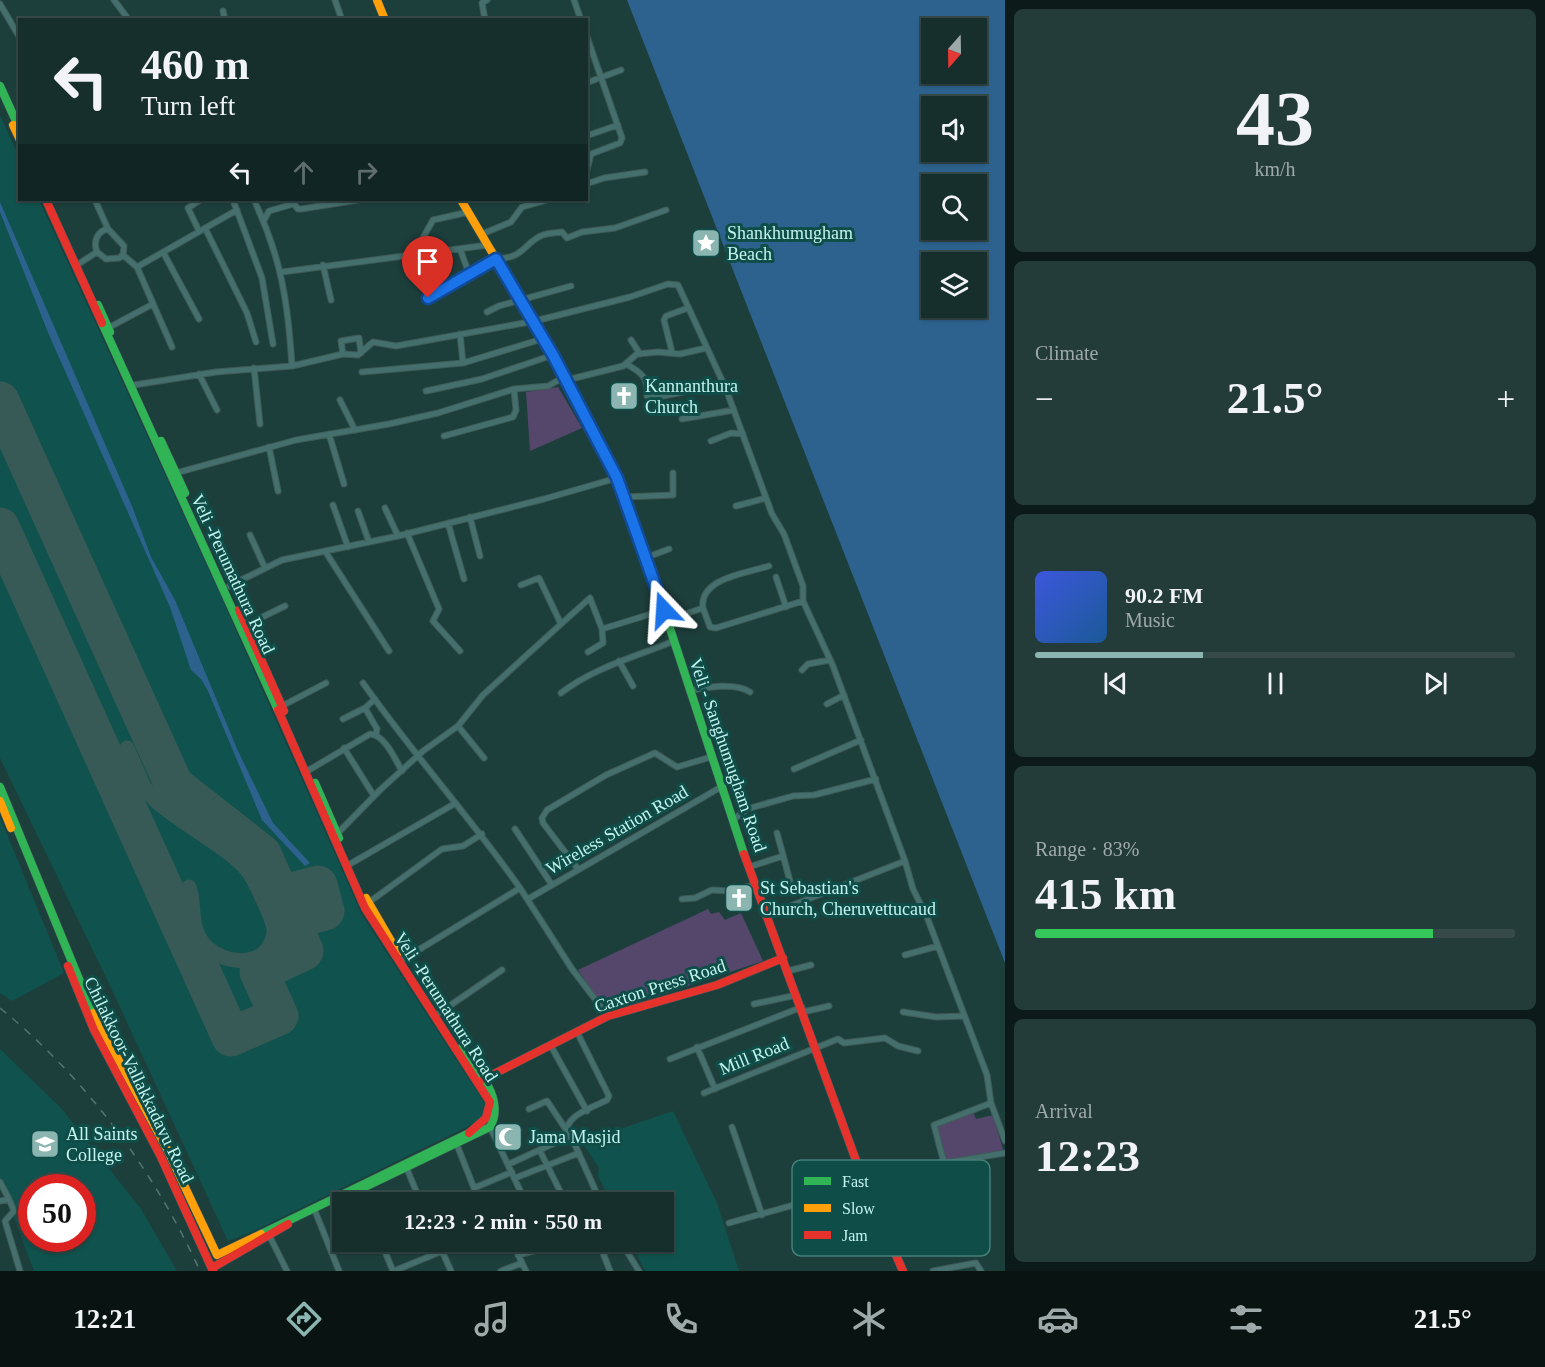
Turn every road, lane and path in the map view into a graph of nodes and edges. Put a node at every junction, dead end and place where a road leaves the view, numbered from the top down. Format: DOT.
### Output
graph roads {
  1 [pos="114,0"];
  2 [pos="335,0"];
  3 [pos="377,0"];
  4 [pos="487,0"];
  5 [pos="574,0"];
  6 [pos="0,4"];
  7 [pos="223,11"];
  8 [pos="128,18"];
  9 [pos="225,18"];
  10 [pos="341,18"];
  11 [pos="384,18"];
  12 [pos="485,18"];
  13 [pos="580,18"];
  14 [pos="18,35"];
  15 [pos="588,39"];
  16 [pos="621,70"];
  17 [pos="602,77"];
  18 [pos="588,82"];
  19 [pos="0,86"];
  20 [pos="0,97"];
  21 [pos="618,125"];
  22 [pos="18,126"];
  23 [pos="588,135"];
  24 [pos="18,136"];
  25 [pos="588,166"];
  26 [pos="645,172"];
  27 [pos="588,183"];
  28 [pos="46,201"];
  29 [pos="51,201"];
  30 [pos="95,201"];
  31 [pos="198,201"];
  32 [pos="232,201"];
  33 [pos="254,201"];
  34 [pos="352,201"];
  35 [pos="462,201"];
  36 [pos="543,201"];
  37 [pos="292,202"];
  38 [pos="237,210"];
  39 [pos="666,210"];
  40 [pos="468,212"];
  41 [pos="264,220"];
  42 [pos="108,229"];
  43 [pos="202,229"];
  44 [pos="482,234"];
  45 [pos="488,245"];
  46 [pos="460,249"];
  47 [pos="97,252"];
  48 [pos="163,252"];
  49 [pos="123,255"];
  50 [pos="420,255"];
  51 [pos="496,259"];
  52 [pos="80,263"];
  53 [pos="323,265"];
  54 [pos="136,267"];
  55 [pos="282,272"];
  56 [pos="470,276"];
  57 [pos="571,286"];
  58 [pos="428,298"];
  59 [pos="331,300"];
  60 [pos="520,300"];
  61 [pos="153,304"];
  62 [pos="688,308"];
  63 [pos="487,312"];
  64 [pos="199,319"];
  65 [pos="532,320"];
  66 [pos="108,328"];
  67 [pos="460,334"];
  68 [pos="542,339"];
  69 [pos="631,340"];
  70 [pos="256,342"];
  71 [pos="273,344"];
  72 [pos="172,347"];
  73 [pos="706,348"];
  74 [pos="361,352"];
  75 [pos="672,352"];
  76 [pos="343,354"];
  77 [pos="640,354"];
  78 [pos="553,355"];
  79 [pos="463,363"];
  80 [pos="626,364"];
  81 [pos="292,366"];
  82 [pos="254,368"];
  83 [pos="362,372"];
  84 [pos="199,374"];
  85 [pos="565,378"];
  86 [pos="134,385"];
  87 [pos="514,389"];
  88 [pos="426,391"];
  89 [pos="683,392"];
  90 [pos="340,400"];
  91 [pos="217,410"];
  92 [pos="734,410"];
  93 [pos="682,419"];
  94 [pos="260,424"];
  95 [pos="356,430"];
  96 [pos="329,434"];
  97 [pos="743,434"];
  98 [pos="444,436"];
  99 [pos="711,441"];
  100 [pos="269,447"];
  101 [pos="176,473"];
  102 [pos="673,473"];
  103 [pos="617,478"];
  104 [pos="344,484"];
  105 [pos="278,491"];
  106 [pos="624,497"];
  107 [pos="766,498"];
  108 [pos="333,505"];
  109 [pos="736,506"];
  110 [pos="385,508"];
  111 [pos="358,511"];
  112 [pos="470,517"];
  113 [pos="448,523"];
  114 [pos="407,533"];
  115 [pos="250,535"];
  116 [pos="398,536"];
  117 [pos="369,542"];
  118 [pos="348,547"];
  119 [pos="669,549"];
  120 [pos="325,552"];
  121 [pos="480,556"];
  122 [pos="645,558"];
  123 [pos="769,566"];
  124 [pos="265,568"];
  125 [pos="776,577"];
  126 [pos="464,579"];
  127 [pos="521,585"];
  128 [pos="229,586"];
  129 [pos="803,601"];
  130 [pos="285,606"];
  131 [pos="786,607"];
  132 [pos="703,608"];
  133 [pos="664,610"];
  134 [pos="667,620"];
  135 [pos="561,624"];
  136 [pos="246,625"];
  137 [pos="602,629"];
  138 [pos="674,641"];
  139 [pos="389,651"];
  140 [pos="460,651"];
  141 [pos="588,652"];
  142 [pos="830,660"];
  143 [pos="619,661"];
  144 [pos="802,670"];
  145 [pos="326,683"];
  146 [pos="363,683"];
  147 [pos="633,686"];
  148 [pos="689,691"];
  149 [pos="750,692"];
  150 [pos="561,693"];
  151 [pos="844,695"];
  152 [pos="375,699"];
  153 [pos="827,704"];
  154 [pos="282,706"];
  155 [pos="365,708"];
  156 [pos="343,719"];
  157 [pos="458,726"];
  158 [pos="376,734"];
  159 [pos="861,740"];
  160 [pos="344,748"];
  161 [pos="418,756"];
  162 [pos="711,757"];
  163 [pos="484,758"];
  164 [pos="794,769"];
  165 [pos="309,770"];
  166 [pos="402,771"];
  167 [pos="876,779"];
  168 [pos="0,787"];
  169 [pos="721,787"];
  170 [pos="374,796"];
  171 [pos="0,801"];
  172 [pos="454,804"];
  173 [pos="733,820"];
  174 [pos="515,829"];
  175 [pos="777,833"];
  176 [pos="337,834"];
  177 [pos="482,834"];
  178 [pos="783,856"];
  179 [pos="905,861"];
  180 [pos="350,864"];
  181 [pos="749,867"];
  182 [pos="578,869"];
  183 [pos="790,881"];
  184 [pos="552,885"];
  185 [pos="755,885"];
  186 [pos="520,888"];
  187 [pos="682,898"];
  188 [pos="528,899"];
  189 [pos="368,903"];
  190 [pos="765,916"];
  191 [pos="938,946"];
  192 [pos="905,955"];
  193 [pos="783,958"];
  194 [pos="402,960"];
  195 [pos="811,965"];
  196 [pos="502,970"];
  197 [pos="788,971"];
  198 [pos="797,995"];
  199 [pos="754,1004"];
  200 [pos="829,1006"];
  201 [pos="802,1010"];
  202 [pos="903,1012"];
  203 [pos="438,1013"];
  204 [pos="608,1016"];
  205 [pos="964,1016"];
  206 [pos="577,1032"];
  207 [pos="551,1046"];
  208 [pos="697,1047"];
  209 [pos="816,1047"];
  210 [pos="918,1051"];
  211 [pos="670,1059"];
  212 [pos="484,1079"];
  213 [pos="715,1089"];
  214 [pos="704,1093"];
  215 [pos="991,1103"];
  216 [pos="529,1109"];
  217 [pos="587,1111"];
  218 [pos="490,1127"];
  219 [pos="732,1127"];
  220 [pos="565,1128"];
  221 [pos="571,1136"];
  222 [pos="1005,1141"];
  223 [pos="457,1145"];
  224 [pos="540,1151"];
  225 [pos="579,1153"];
  226 [pos="1005,1153"];
  227 [pos="857,1160"];
  228 [pos="943,1160"];
  229 [pos="962,1160"];
  230 [pos="509,1164"];
  231 [pos="547,1164"];
  232 [pos="406,1169"];
  233 [pos="514,1175"];
  234 [pos="0,1182"];
  235 [pos="360,1190"];
  236 [pos="416,1192"];
  237 [pos="521,1192"];
  238 [pos="561,1192"];
  239 [pos="596,1192"];
  240 [pos="9,1199"];
  241 [pos="0,1201"];
  242 [pos="792,1206"];
  243 [pos="315,1211"];
  244 [pos="762,1215"];
  245 [pos="729,1223"];
  246 [pos="269,1235"];
  247 [pos="209,1238"];
  248 [pos="201,1241"];
  249 [pos="385,1252"];
  250 [pos="442,1252"];
  251 [pos="517,1252"];
  252 [pos="530,1252"];
  253 [pos="605,1252"];
  254 [pos="627,1252"];
  255 [pos="217,1254"];
  256 [pos="518,1255"];
  257 [pos="896,1256"];
  258 [pos="208,1259"];
  259 [pos="522,1263"];
  260 [pos="220,1268"];
  261 [pos="213,1270"];
  262 [pos="20,1271"];
  263 [pos="287,1271"];
  264 [pos="339,1271"];
  265 [pos="394,1271"];
  266 [pos="451,1271"];
  267 [pos="501,1271"];
  268 [pos="526,1271"];
  269 [pos="610,1271"];
  270 [pos="639,1271"];
  271 [pos="903,1271"];
  272 [pos="933,1271"];
  273 [pos="981,1271"];
  1 -- 8 [label="street"];
  2 -- 10 [label="street"];
  3 -- 11 [label="main road"];
  4 -- 12 [label="street"];
  5 -- 13 [label="street"];
  6 -- 14 [label="street"];
  7 -- 9 [label="street"];
  15 -- 17 [label="street"];
  16 -- 17 [label="street"];
  17 -- 18 [label="street"];
  17 -- 21 [label="street"];
  19 -- 22 [label="main road"];
  20 -- 24 [label="main road"];
  21 -- 23 [label="street"];
  21 -- 25 [label="street"];
  26 -- 27 [label="street"];
  28 -- 255 [label="main road, Veli -Perumathura Road"];
  29 -- 52 [label="main road"];
  30 -- 42 [label="street"];
  31 -- 43 [label="street"];
  32 -- 38 [label="street"];
  33 -- 41 [label="street"];
  34 -- 37 [label="street"];
  35 -- 40 [label="main road, Veli - Sanghumugham Road"];
  36 -- 44 [label="street"];
  37 -- 41 [label="street"];
  38 -- 43 [label="street"];
  38 -- 71 [label="street"];
  39 -- 51 [label="street"];
  40 -- 44 [label="main road, Veli - Sanghumugham Road"];
  40 -- 50 [label="street"];
  41 -- 55 [label="street"];
  42 -- 47 [label="street"];
  42 -- 49 [label="street"];
  43 -- 48 [label="street"];
  43 -- 70 [label="street"];
  44 -- 45 [label="main road, Veli - Sanghumugham Road"];
  45 -- 46 [label="street"];
  45 -- 51 [label="main road, Veli - Sanghumugham Road"];
  46 -- 50 [label="street"];
  46 -- 56 [label="street"];
  47 -- 49 [label="street"];
  47 -- 52 [label="street"];
  48 -- 54 [label="street"];
  48 -- 64 [label="street"];
  49 -- 54 [label="street"];
  50 -- 53 [label="street"];
  51 -- 56 [label="street"];
  51 -- 60 [label="main road, Veli - Sanghumugham Road"];
  52 -- 66 [label="main road"];
  53 -- 55 [label="street"];
  53 -- 59 [label="street"];
  54 -- 61 [label="street"];
  55 -- 81 [label="street"];
  56 -- 58 [label="street"];
  57 -- 60 [label="street"];
  60 -- 63 [label="street"];
  60 -- 65 [label="main road, Veli - Sanghumugham Road"];
  61 -- 66 [label="street"];
  61 -- 72 [label="street"];
  62 -- 65 [label="street"];
  62 -- 73 [label="street"];
  62 -- 75 [label="street"];
  65 -- 67 [label="street"];
  65 -- 68 [label="main road, Veli - Sanghumugham Road"];
  66 -- 86 [label="main road"];
  67 -- 74 [label="street"];
  67 -- 79 [label="street"];
  68 -- 78 [label="main road, Veli - Sanghumugham Road"];
  68 -- 79 [label="street"];
  69 -- 77 [label="street"];
  73 -- 75 [label="street"];
  73 -- 92 [label="street"];
  74 -- 76 [label="street"];
  74 -- 76 [label="street"];
  75 -- 77 [label="street"];
  76 -- 81 [label="street"];
  77 -- 80 [label="street"];
  78 -- 85 [label="main road, Veli - Sanghumugham Road"];
  78 -- 88 [label="street"];
  79 -- 83 [label="street"];
  80 -- 85 [label="street"];
  80 -- 89 [label="street"];
  81 -- 82 [label="street"];
  82 -- 84 [label="street"];
  82 -- 94 [label="street"];
  84 -- 86 [label="street"];
  84 -- 91 [label="street"];
  85 -- 87 [label="street"];
  85 -- 103 [label="main road, Veli - Sanghumugham Road"];
  86 -- 101 [label="main road"];
  87 -- 95 [label="street"];
  87 -- 98 [label="street"];
  90 -- 95 [label="street"];
  92 -- 93 [label="street"];
  92 -- 97 [label="street"];
  95 -- 96 [label="street"];
  96 -- 100 [label="street"];
  96 -- 104 [label="street"];
  97 -- 99 [label="street"];
  97 -- 107 [label="street"];
  100 -- 101 [label="street"];
  100 -- 105 [label="street"];
  101 -- 128 [label="main road"];
  102 -- 106 [label="street"];
  103 -- 106 [label="main road, Veli - Sanghumugham Road"];
  103 -- 112 [label="street"];
  106 -- 122 [label="main road, Veli - Sanghumugham Road"];
  107 -- 109 [label="street"];
  107 -- 129 [label="street"];
  108 -- 118 [label="street"];
  110 -- 116 [label="street"];
  111 -- 117 [label="street"];
  112 -- 113 [label="street"];
  112 -- 121 [label="street"];
  113 -- 114 [label="street"];
  113 -- 126 [label="street"];
  114 -- 116 [label="street"];
  114 -- 140 [label="street"];
  115 -- 124 [label="street"];
  116 -- 117 [label="street"];
  117 -- 118 [label="street"];
  118 -- 120 [label="street"];
  119 -- 122 [label="street"];
  120 -- 124 [label="street"];
  120 -- 139 [label="street"];
  122 -- 133 [label="main road, Veli - Sanghumugham Road"];
  123 -- 132 [label="street"];
  124 -- 128 [label="street"];
  125 -- 131 [label="street"];
  127 -- 135 [label="street"];
  128 -- 136 [label="main road"];
  129 -- 131 [label="street"];
  129 -- 142 [label="street"];
  130 -- 136 [label="street"];
  131 -- 132 [label="street"];
  132 -- 134 [label="street"];
  133 -- 134 [label="main road, Veli - Sanghumugham Road"];
  133 -- 137 [label="street"];
  134 -- 138 [label="main road, Veli - Sanghumugham Road"];
  135 -- 137 [label="street"];
  135 -- 157 [label="street"];
  136 -- 154 [label="main road"];
  137 -- 141 [label="street"];
  138 -- 143 [label="street"];
  138 -- 148 [label="main road, Veli - Sanghumugham Road"];
  142 -- 144 [label="street"];
  142 -- 151 [label="street"];
  143 -- 147 [label="street"];
  143 -- 150 [label="street"];
  145 -- 154 [label="street"];
  146 -- 152 [label="street"];
  148 -- 149 [label="street"];
  148 -- 162 [label="main road, Veli - Sanghumugham Road"];
  151 -- 153 [label="street"];
  151 -- 159 [label="street"];
  152 -- 155 [label="street"];
  152 -- 161 [label="street"];
  154 -- 165 [label="main road"];
  155 -- 156 [label="street"];
  155 -- 158 [label="street"];
  157 -- 161 [label="street"];
  157 -- 163 [label="street"];
  158 -- 160 [label="street"];
  158 -- 166 [label="street"];
  159 -- 164 [label="street"];
  159 -- 167 [label="street"];
  160 -- 165 [label="street"];
  160 -- 170 [label="street"];
  161 -- 166 [label="street"];
  161 -- 172 [label="street"];
  162 -- 169 [label="main road, Veli - Sanghumugham Road"];
  162 -- 182 [label="street"];
  165 -- 176 [label="main road"];
  166 -- 170 [label="street"];
  167 -- 173 [label="street"];
  167 -- 179 [label="street"];
  168 -- 247 [label="main road"];
  169 -- 173 [label="main road, Veli - Sanghumugham Road"];
  169 -- 182 [label="street, Wireless Station Road"];
  170 -- 176 [label="street"];
  171 -- 248 [label="main road, Chilakkoor-Vallakkadavu Road"];
  172 -- 177 [label="street"];
  172 -- 180 [label="street"];
  173 -- 181 [label="main road, Veli - Sanghumugham Road"];
  174 -- 184 [label="street"];
  175 -- 178 [label="street"];
  176 -- 180 [label="main road"];
  177 -- 186 [label="street"];
  177 -- 189 [label="street"];
  178 -- 181 [label="street"];
  178 -- 183 [label="street"];
  179 -- 190 [label="street"];
  179 -- 191 [label="street"];
  180 -- 189 [label="main road"];
  181 -- 185 [label="main road, Veli - Sanghumugham Road"];
  182 -- 184 [label="street, Wireless Station Road"];
  184 -- 188 [label="street, Wireless Station Road"];
  185 -- 187 [label="street"];
  185 -- 190 [label="main road, Veli - Sanghumugham Road"];
  186 -- 188 [label="street"];
  186 -- 194 [label="street"];
  188 -- 204 [label="street"];
  189 -- 194 [label="main road"];
  190 -- 193 [label="main road, Veli - Sanghumugham Road"];
  191 -- 192 [label="street"];
  191 -- 205 [label="street"];
  193 -- 197 [label="main road, Veli - Sanghumugham Road"];
  193 -- 204 [label="main road, Caxton Press Road"];
  194 -- 203 [label="main road"];
  195 -- 197 [label="street"];
  196 -- 203 [label="street"];
  197 -- 198 [label="main road, Veli - Sanghumugham Road"];
  198 -- 199 [label="street"];
  198 -- 201 [label="main road, Veli - Sanghumugham Road"];
  200 -- 201 [label="street"];
  201 -- 208 [label="street"];
  201 -- 209 [label="main road, Veli - Sanghumugham Road"];
  202 -- 205 [label="street"];
  203 -- 212 [label="main road"];
  204 -- 206 [label="main road, Caxton Press Road"];
  205 -- 215 [label="street"];
  206 -- 207 [label="main road, Caxton Press Road"];
  206 -- 217 [label="street"];
  207 -- 212 [label="main road, Caxton Press Road"];
  207 -- 217 [label="street"];
  208 -- 211 [label="street"];
  208 -- 213 [label="street"];
  209 -- 210 [label="street, Mill Road"];
  209 -- 213 [label="street, Mill Road"];
  209 -- 227 [label="main road, Veli - Sanghumugham Road"];
  212 -- 218 [label="main road"];
  213 -- 214 [label="street, Mill Road"];
  215 -- 222 [label="street"];
  215 -- 228 [label="street"];
  216 -- 220 [label="street"];
  217 -- 220 [label="street"];
  218 -- 223 [label="main road"];
  218 -- 230 [label="street"];
  219 -- 244 [label="street"];
  220 -- 221 [label="street"];
  221 -- 224 [label="street"];
  221 -- 225 [label="street"];
  223 -- 232 [label="main road"];
  223 -- 233 [label="street"];
  224 -- 230 [label="street"];
  224 -- 231 [label="street"];
  225 -- 231 [label="street"];
  225 -- 239 [label="street"];
  226 -- 229 [label="street"];
  230 -- 233 [label="street"];
  231 -- 233 [label="street"];
  231 -- 238 [label="street"];
  232 -- 235 [label="main road"];
  232 -- 236 [label="street"];
  233 -- 237 [label="street"];
  234 -- 240 [label="street"];
  235 -- 243 [label="main road"];
  240 -- 241 [label="street"];
  240 -- 262 [label="street"];
  242 -- 244 [label="street"];
  243 -- 246 [label="main road"];
  243 -- 264 [label="street"];
  244 -- 245 [label="street"];
  246 -- 260 [label="main road"];
  246 -- 263 [label="street"];
  247 -- 248 [label="main road"];
  247 -- 255 [label="main road"];
  248 -- 258 [label="main road, Chilakkoor-Vallakkadavu Road"];
  249 -- 265 [label="street"];
  250 -- 265 [label="street"];
  250 -- 266 [label="street"];
  251 -- 256 [label="street"];
  252 -- 256 [label="street"];
  253 -- 269 [label="street"];
  254 -- 270 [label="street"];
  255 -- 258 [label="main road, Veli -Perumathura Road"];
  255 -- 260 [label="main road"];
  256 -- 259 [label="street"];
  257 -- 271 [label="main road, Veli - Sanghumugham Road"];
  258 -- 261 [label="main road, Chilakkoor-Vallakkadavu Road"];
  259 -- 267 [label="street"];
  259 -- 268 [label="street"];
  260 -- 261 [label="main road"];
  272 -- 273 [label="street"];
}
